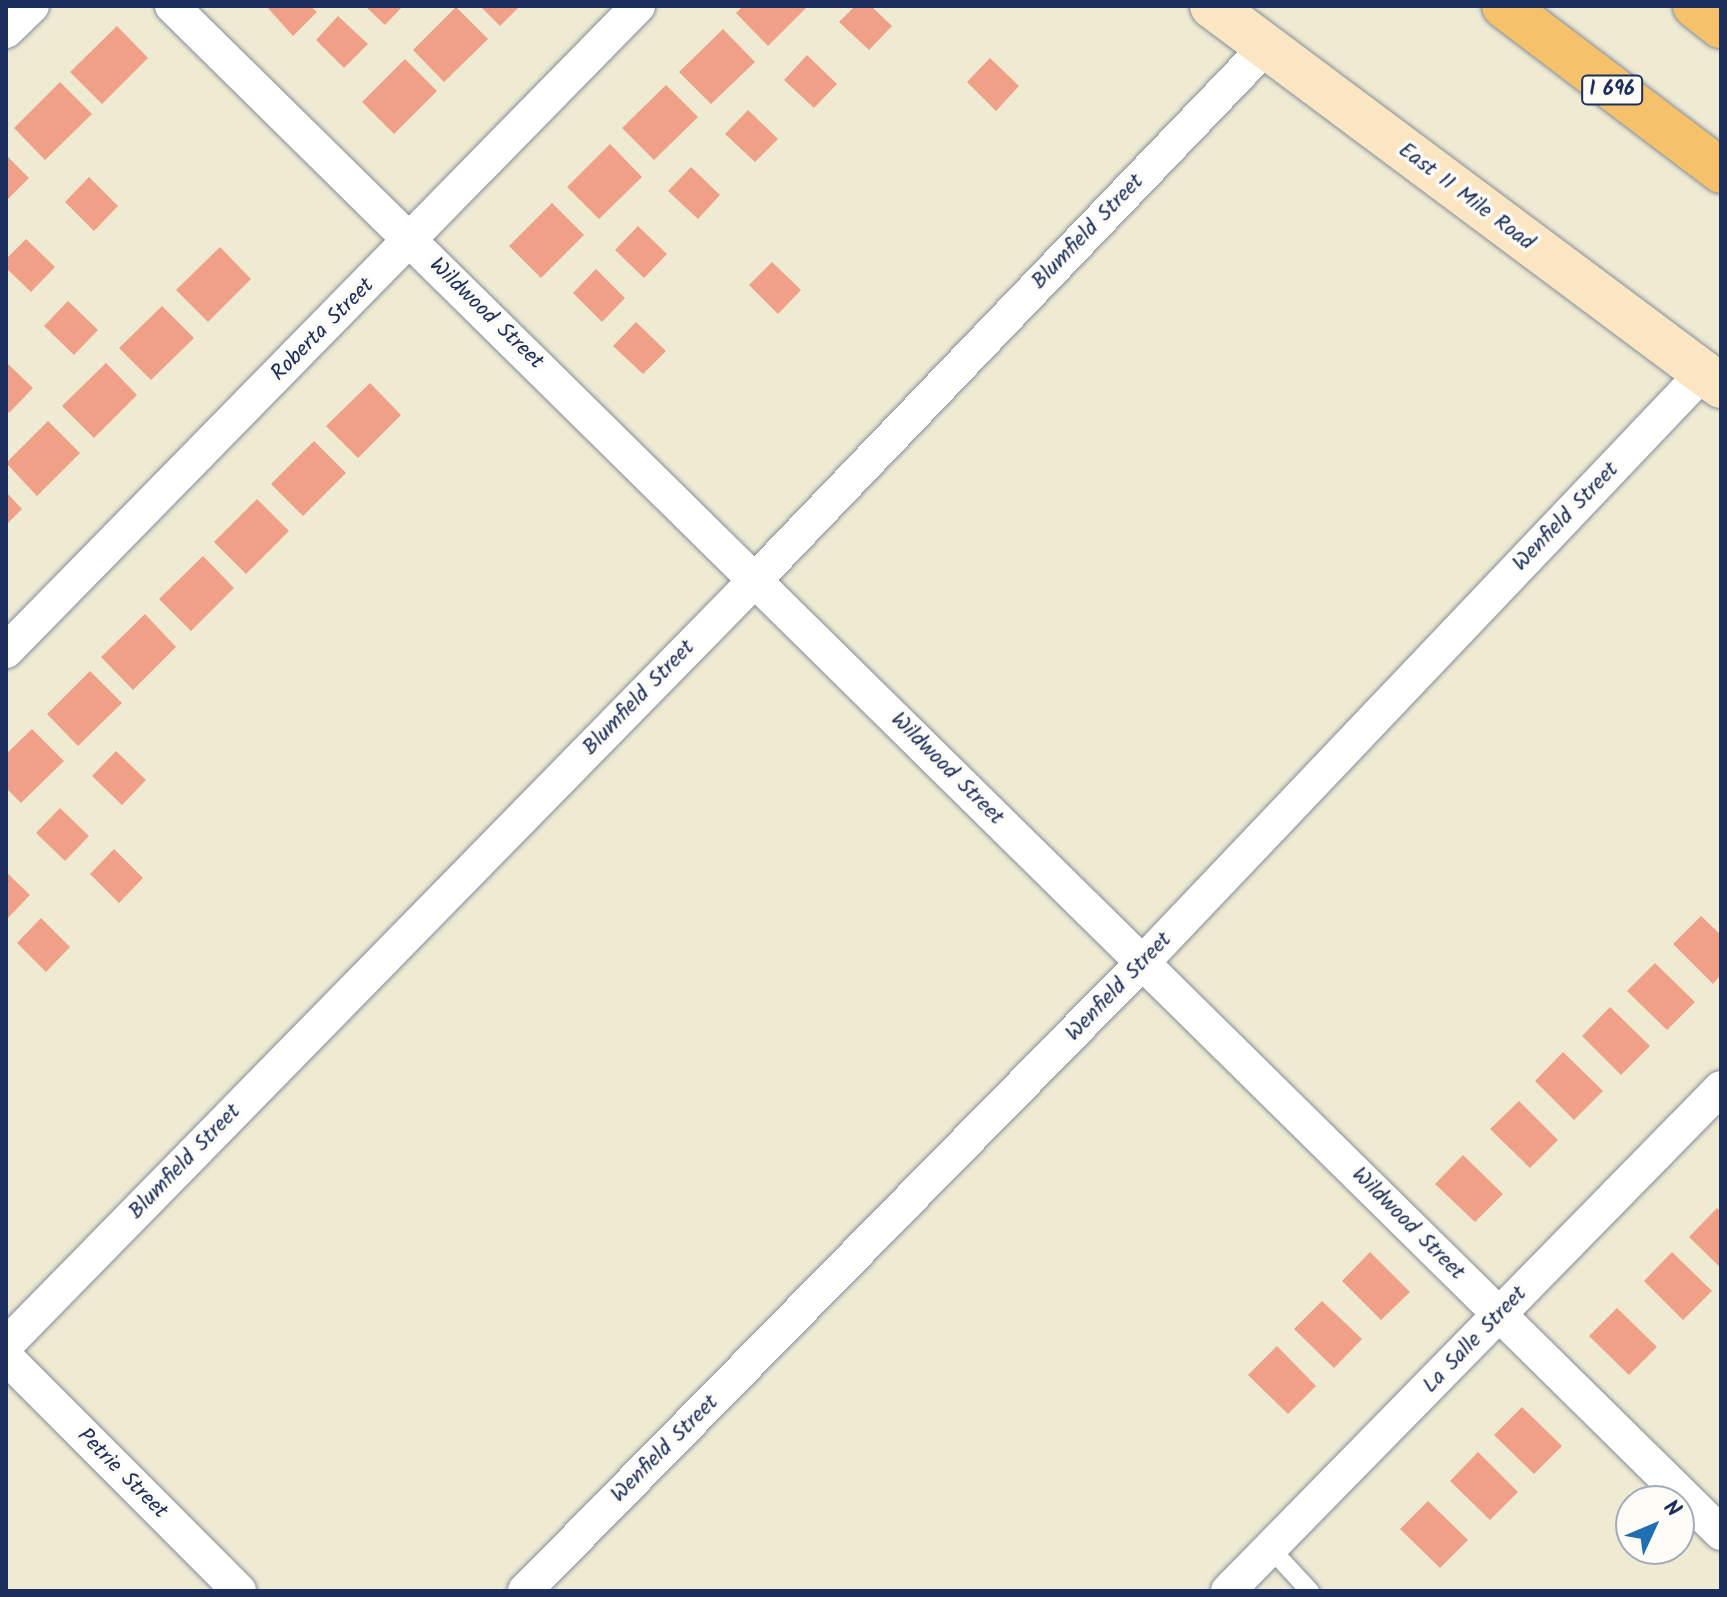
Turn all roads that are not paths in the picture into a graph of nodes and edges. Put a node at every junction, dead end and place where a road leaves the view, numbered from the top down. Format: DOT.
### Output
graph roads {
  1 [pos="32,6"];
  2 [pos="172,6"];
  3 [pos="638,6"];
  4 [pos="1212,6"];
  5 [pos="1504,6"];
  6 [pos="1695,6"];
  7 [pos="1721,26"];
  8 [pos="6,31"];
  9 [pos="1266,47"];
  10 [pos="1721,171"];
  11 [pos="411,241"];
  12 [pos="1712,379"];
  13 [pos="756,579"];
  14 [pos="6,651"];
  15 [pos="1143,962"];
  16 [pos="1721,1088"];
  17 [pos="1499,1315"];
  18 [pos="6,1345"];
  19 [pos="6,1357"];
  20 [pos="1721,1533"];
  21 [pos="1270,1548"];
  22 [pos="239,1591"];
  23 [pos="525,1591"];
  24 [pos="1228,1591"];
  25 [pos="1310,1591"];
  1 -- 8 [label="street"];
  2 -- 11 [label="street, Wildwood Street"];
  3 -- 11 [label="street, Roberta Street"];
  4 -- 9 [label="main road, East 11 Mile Road"];
  5 -- 10 [label="highway, I 696"];
  6 -- 7 [label="highway"];
  9 -- 12 [label="main road, East 11 Mile Road"];
  9 -- 13 [label="street, Blumfield Street"];
  11 -- 13 [label="street, Wildwood Street"];
  11 -- 14 [label="street, Roberta Street"];
  12 -- 15 [label="street, Wenfield Street"];
  13 -- 15 [label="street, Wildwood Street"];
  13 -- 18 [label="street, Blumfield Street"];
  15 -- 17 [label="street, Wildwood Street"];
  15 -- 23 [label="street, Wenfield Street"];
  16 -- 17 [label="street, La Salle Street"];
  17 -- 20 [label="street, Wildwood Street"];
  17 -- 21 [label="street, La Salle Street"];
  19 -- 22 [label="street, Petrie Street"];
  21 -- 24 [label="street, La Salle Street"];
  21 -- 25 [label="lane"];
}
